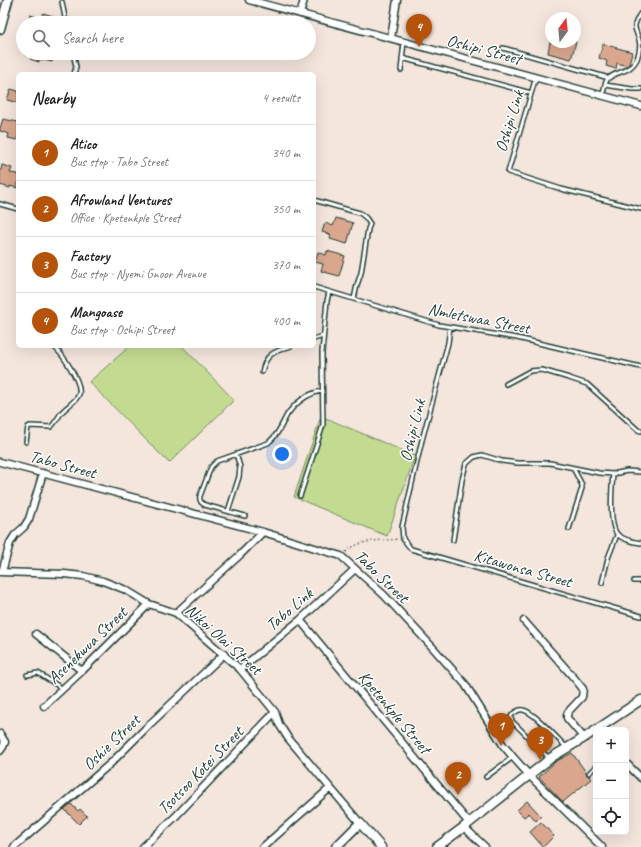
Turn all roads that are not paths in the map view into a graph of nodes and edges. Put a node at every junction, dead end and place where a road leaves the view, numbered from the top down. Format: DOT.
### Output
graph roads {
  1 [pos="8,0"];
  2 [pos="249,0"];
  3 [pos="304,0"];
  4 [pos="397,0"];
  5 [pos="62,2"];
  6 [pos="300,14"];
  7 [pos="640,14"];
  8 [pos="65,16"];
  9 [pos="308,16"];
  10 [pos="316,18"];
  11 [pos="0,29"];
  12 [pos="391,38"];
  13 [pos="404,42"];
  14 [pos="504,48"];
  15 [pos="402,58"];
  16 [pos="74,60"];
  17 [pos="401,70"];
  18 [pos="75,72"];
  19 [pos="536,77"];
  20 [pos="609,78"];
  21 [pos="605,84"];
  22 [pos="641,89"];
  23 [pos="531,93"];
  24 [pos="603,95"];
  25 [pos="641,106"];
  26 [pos="316,201"];
  27 [pos="0,204"];
  28 [pos="16,208"];
  29 [pos="641,209"];
  30 [pos="316,288"];
  31 [pos="329,292"];
  32 [pos="354,299"];
  33 [pos="450,327"];
  34 [pos="323,336"];
  35 [pos="316,338"];
  36 [pos="55,348"];
  37 [pos="285,348"];
  38 [pos="641,367"];
  39 [pos="262,372"];
  40 [pos="506,384"];
  41 [pos="322,391"];
  42 [pos="641,431"];
  43 [pos="26,442"];
  44 [pos="236,454"];
  45 [pos="0,462"];
  46 [pos="573,468"];
  47 [pos="641,472"];
  48 [pos="43,473"];
  49 [pos="613,474"];
  50 [pos="300,496"];
  51 [pos="228,511"];
  52 [pos="245,516"];
  53 [pos="568,529"];
  54 [pos="262,532"];
  55 [pos="617,535"];
  56 [pos="403,539"];
  57 [pos="453,540"];
  58 [pos="641,543"];
  59 [pos="355,570"];
  60 [pos="1,572"];
  61 [pos="634,581"];
  62 [pos="641,581"];
  63 [pos="602,582"];
  64 [pos="149,604"];
  65 [pos="176,613"];
  66 [pos="641,616"];
  67 [pos="300,620"];
  68 [pos="524,621"];
  69 [pos="36,634"];
  70 [pos="224,654"];
  71 [pos="240,669"];
  72 [pos="82,671"];
  73 [pos="27,675"];
  74 [pos="63,689"];
  75 [pos="641,700"];
  76 [pos="44,706"];
  77 [pos="275,712"];
  78 [pos="602,727"];
  79 [pos="593,733"];
  80 [pos="0,734"];
  81 [pos="584,738"];
  82 [pos="567,748"];
  83 [pos="0,751"];
  84 [pos="513,757"];
  85 [pos="550,758"];
  86 [pos="629,766"];
  87 [pos="593,769"];
  88 [pos="589,773"];
  89 [pos="529,775"];
  90 [pos="486,777"];
  91 [pos="641,778"];
  92 [pos="330,788"];
  93 [pos="360,823"];
  94 [pos="466,825"];
  95 [pos="14,847"];
  96 [pos="143,847"];
  97 [pos="263,847"];
  98 [pos="336,847"];
  99 [pos="381,847"];
  100 [pos="437,847"];
  101 [pos="485,847"];
  102 [pos="602,847"];
  1 -- 11 [label="street"];
  2 -- 6 [label="street, Oshipi Street"];
  3 -- 6 [label="street"];
  4 -- 12 [label="street"];
  5 -- 8 [label="lane"];
  6 -- 9 [label="street, Oshipi Street"];
  7 -- 20 [label="lane"];
  10 -- 12 [label="street, Oshipi Street"];
  12 -- 13 [label="street, Oshipi Street"];
  13 -- 15 [label="lane"];
  13 -- 19 [label="street, Oshipi Street"];
  14 -- 20 [label="lane"];
  15 -- 17 [label="lane"];
  15 -- 23 [label="lane"];
  16 -- 18 [label="lane"];
  19 -- 23 [label="lane, Oshipi Link"];
  19 -- 24 [label="street, Oshipi Street"];
  20 -- 21 [label="lane"];
  21 -- 22 [label="lane"];
  21 -- 24 [label="lane"];
  23 -- 29 [label="lane, Oshipi Link"];
  24 -- 25 [label="street, Oshipi Street"];
  26 -- 32 [label="lane"];
  27 -- 28 [label="lane"];
  30 -- 31 [label="lane, Nmletswaa Street"];
  31 -- 32 [label="lane, Nmletswaa Street"];
  31 -- 34 [label="lane"];
  32 -- 33 [label="lane, Nmletswaa Street"];
  33 -- 38 [label="lane, Nmletswaa Street"];
  33 -- 56 [label="lane, Oshipi Link"];
  34 -- 35 [label="lane"];
  34 -- 41 [label="lane"];
  36 -- 43 [label="lane"];
  37 -- 39 [label="lane"];
  40 -- 42 [label="lane"];
  41 -- 44 [label="lane"];
  41 -- 50 [label="lane"];
  44 -- 51 [label="lane"];
  44 -- 51 [label="lane"];
  45 -- 48 [label="street, Tabo Street"];
  46 -- 49 [label="lane"];
  46 -- 53 [label="lane"];
  46 -- 57 [label="lane"];
  47 -- 49 [label="lane"];
  48 -- 54 [label="street, Tabo Street"];
  48 -- 60 [label="street"];
  49 -- 55 [label="lane"];
  51 -- 52 [label="lane"];
  54 -- 59 [label="street, Tabo Street"];
  54 -- 65 [label="street"];
  55 -- 58 [label="lane"];
  55 -- 63 [label="lane"];
  56 -- 66 [label="lane, Kitawonsa Street"];
  59 -- 67 [label="street, Tabo Link"];
  59 -- 84 [label="street, Tabo Street"];
  60 -- 64 [label="street, Nikoi Olai Street"];
  61 -- 62 [label="lane"];
  64 -- 65 [label="street, Nikoi Olai Street"];
  64 -- 72 [label="street, Asenekwua Street"];
  65 -- 70 [label="street, Nikoi Olai Street"];
  67 -- 71 [label="street, Tabo Link"];
  67 -- 94 [label="street, Kpetenkple Street"];
  68 -- 81 [label="street"];
  69 -- 72 [label="street"];
  70 -- 71 [label="street, Nikoi Olai Street"];
  70 -- 95 [label="street, Oshie Street"];
  71 -- 77 [label="street, Nikoi Olai Street"];
  72 -- 74 [label="street, Asenekwua Street"];
  73 -- 74 [label="lane"];
  74 -- 76 [label="street, Asenekwua Street"];
  75 -- 78 [label="street"];
  77 -- 92 [label="street, Nikoi Olai Street"];
  77 -- 96 [label="street, Tsotsoo Kotei Street"];
  79 -- 81 [label="street"];
  80 -- 83 [label="street"];
  81 -- 82 [label="street"];
  82 -- 85 [label="street"];
  82 -- 85 [label="lane"];
  84 -- 89 [label="street, Tabo Street"];
  84 -- 90 [label="lane"];
  85 -- 89 [label="street"];
  86 -- 91 [label="street"];
  87 -- 88 [label="lane"];
  89 -- 94 [label="street"];
  89 -- 102 [label="street, Tabo Street"];
  92 -- 93 [label="street, Nikoi Olai Street"];
  92 -- 97 [label="street"];
  93 -- 98 [label="street"];
  93 -- 99 [label="street, Nikoi Olai Street"];
  94 -- 100 [label="street"];
  94 -- 101 [label="street, Kpetenkple Street"];
}
